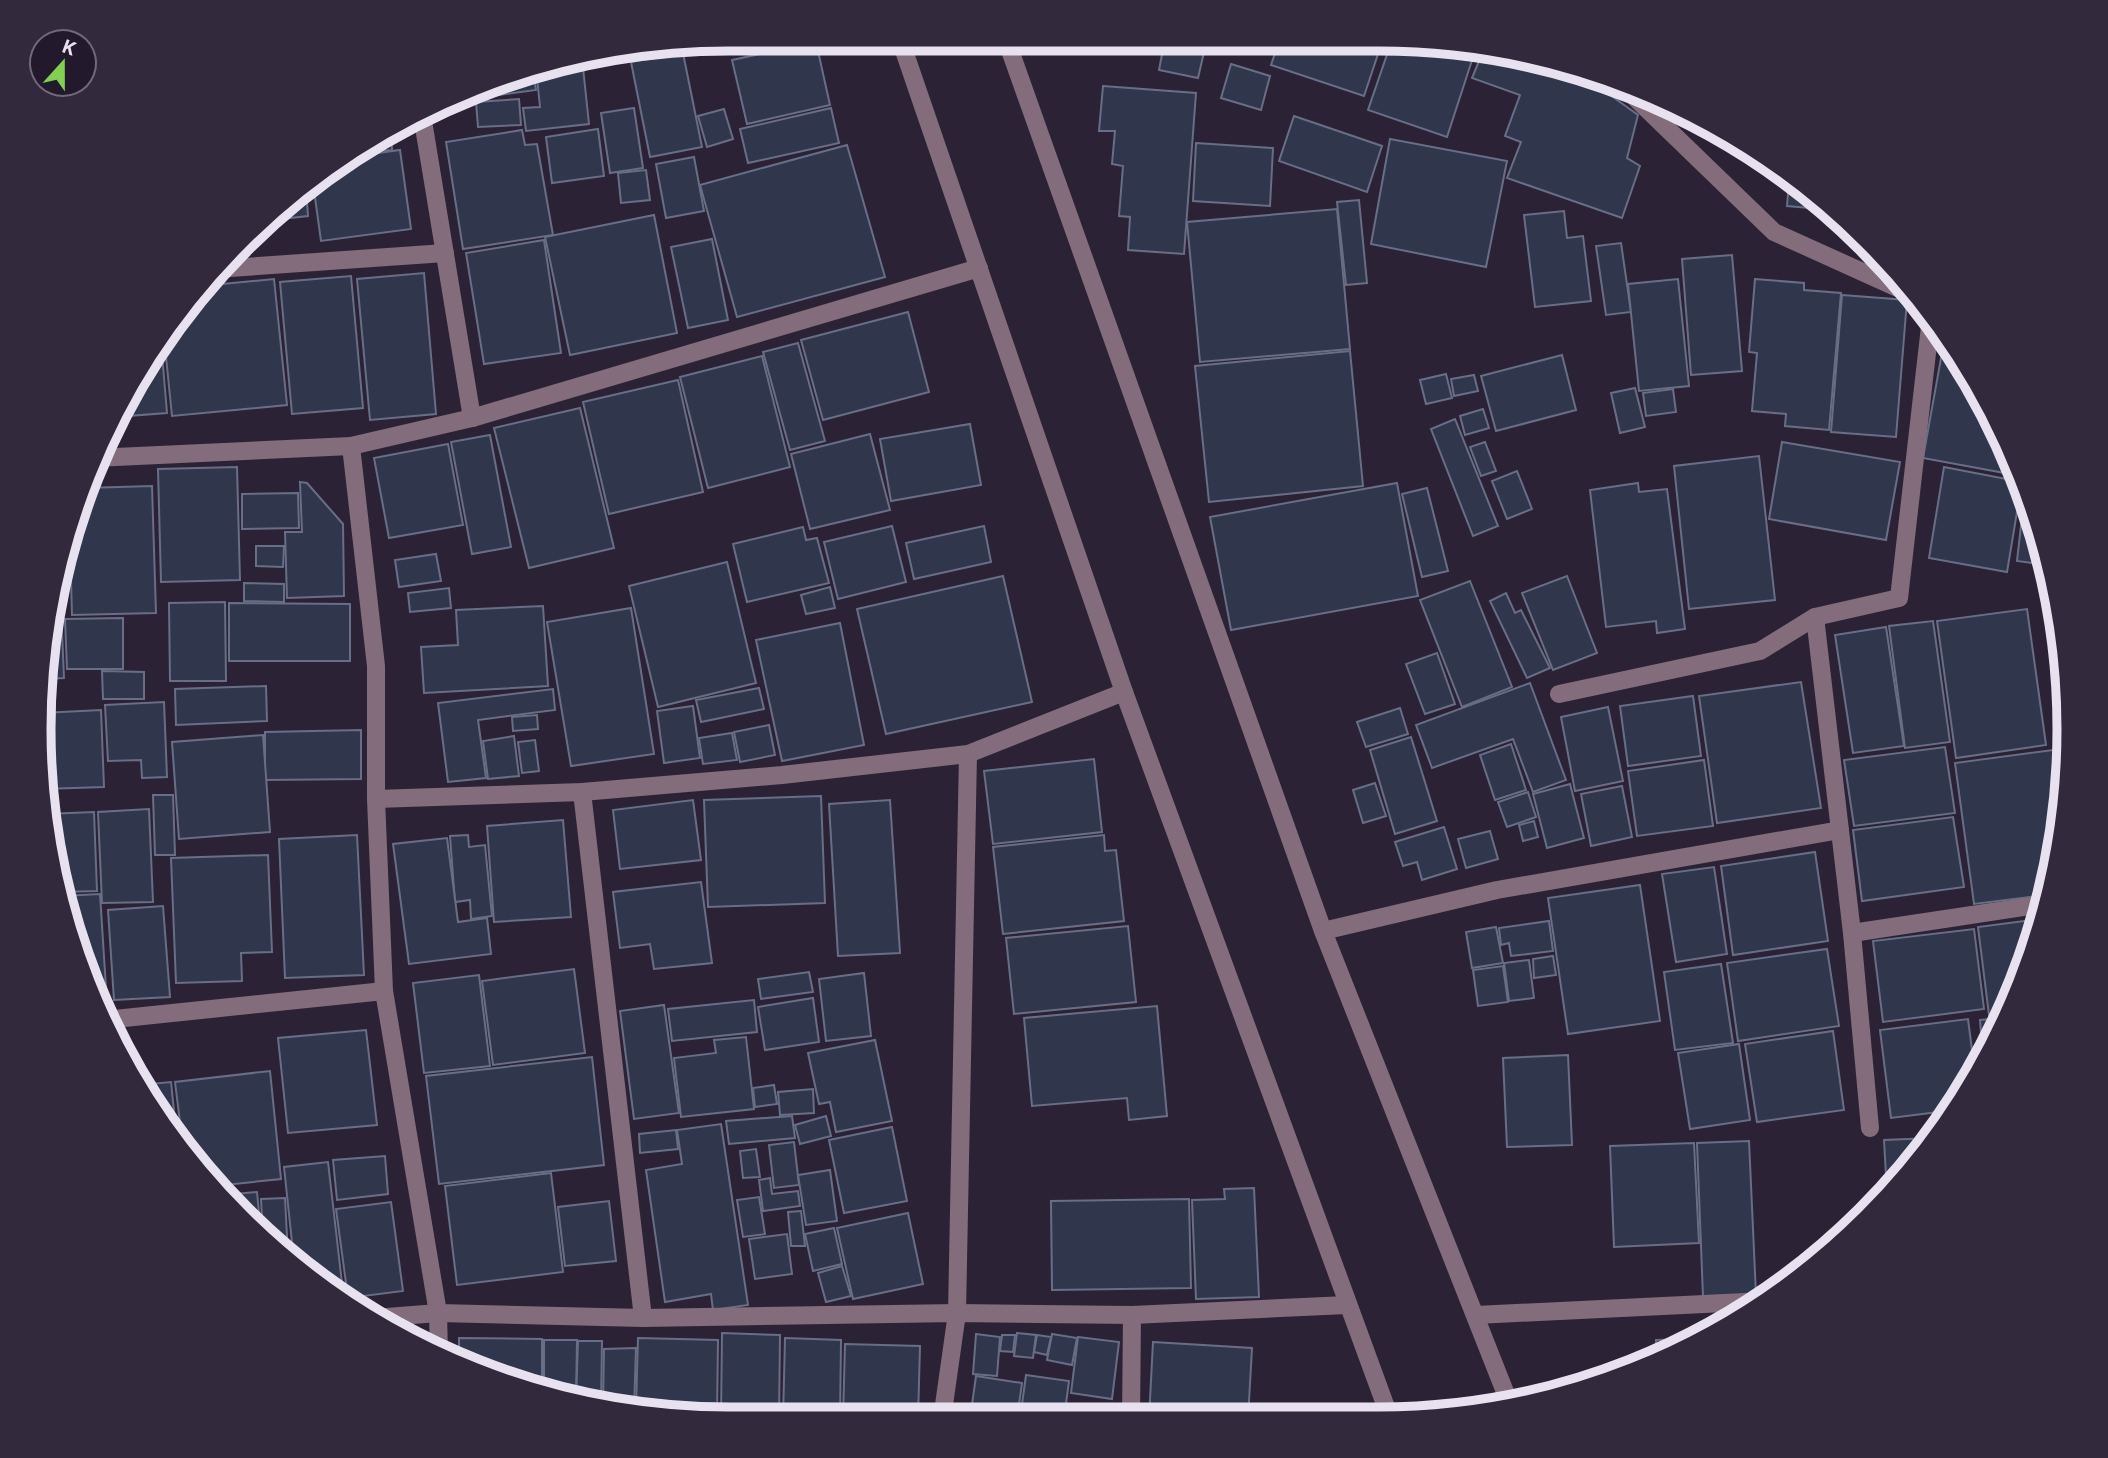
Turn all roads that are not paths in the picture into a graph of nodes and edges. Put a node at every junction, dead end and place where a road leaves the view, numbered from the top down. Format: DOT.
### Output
graph roads {
  1 [pos="904,51"];
  2 [pos="1011,51"];
  3 [pos="1640,103"];
  4 [pos="423,124"];
  5 [pos="445,253"];
  6 [pos="232,268"];
  7 [pos="979,268"];
  8 [pos="1892,285"];
  9 [pos="1929,333"];
  10 [pos="472,418"];
  11 [pos="351,446"];
  12 [pos="108,457"];
  13 [pos="1815,617"];
  14 [pos="1124,692"];
  15 [pos="1559,694"];
  16 [pos="968,754"];
  17 [pos="582,792"];
  18 [pos="376,799"];
  19 [pos="1840,830"];
  20 [pos="2034,906"];
  21 [pos="1323,931"];
  22 [pos="1852,933"];
  23 [pos="383,991"];
  24 [pos="116,1019"];
  25 [pos="1870,1128"];
  26 [pos="1741,1302"];
  27 [pos="1348,1305"];
  28 [pos="438,1313"];
  29 [pos="957,1313"];
  30 [pos="1132,1315"];
  31 [pos="1476,1315"];
  32 [pos="391,1317"];
  33 [pos="643,1318"];
  34 [pos="439,1342"];
  35 [pos="1507,1395"];
  36 [pos="944,1407"];
  37 [pos="1131,1407"];
  38 [pos="1386,1407"];
  1 -- 7 [label="street"];
  2 -- 21 [label="street"];
  3 -- 8 [label="street"];
  4 -- 5 [label="street"];
  5 -- 6 [label="street"];
  5 -- 10 [label="street"];
  7 -- 10 [label="street"];
  7 -- 14 [label="street"];
  9 -- 13 [label="street"];
  10 -- 11 [label="street"];
  11 -- 12 [label="street"];
  11 -- 18 [label="street"];
  13 -- 15 [label="street"];
  13 -- 19 [label="street"];
  14 -- 16 [label="street"];
  14 -- 27 [label="street"];
  16 -- 17 [label="street"];
  16 -- 29 [label="street"];
  17 -- 18 [label="street"];
  17 -- 33 [label="street"];
  18 -- 23 [label="street"];
  19 -- 21 [label="street"];
  19 -- 22 [label="street"];
  20 -- 22 [label="street"];
  21 -- 31 [label="street"];
  22 -- 25 [label="street"];
  23 -- 24 [label="street"];
  23 -- 28 [label="street"];
  26 -- 31 [label="street"];
  27 -- 30 [label="street"];
  27 -- 38 [label="street"];
  28 -- 32 [label="street"];
  28 -- 33 [label="street"];
  28 -- 34 [label="street"];
  29 -- 30 [label="street"];
  29 -- 33 [label="street"];
  29 -- 36 [label="street"];
  30 -- 37 [label="street"];
  31 -- 35 [label="street"];
}
